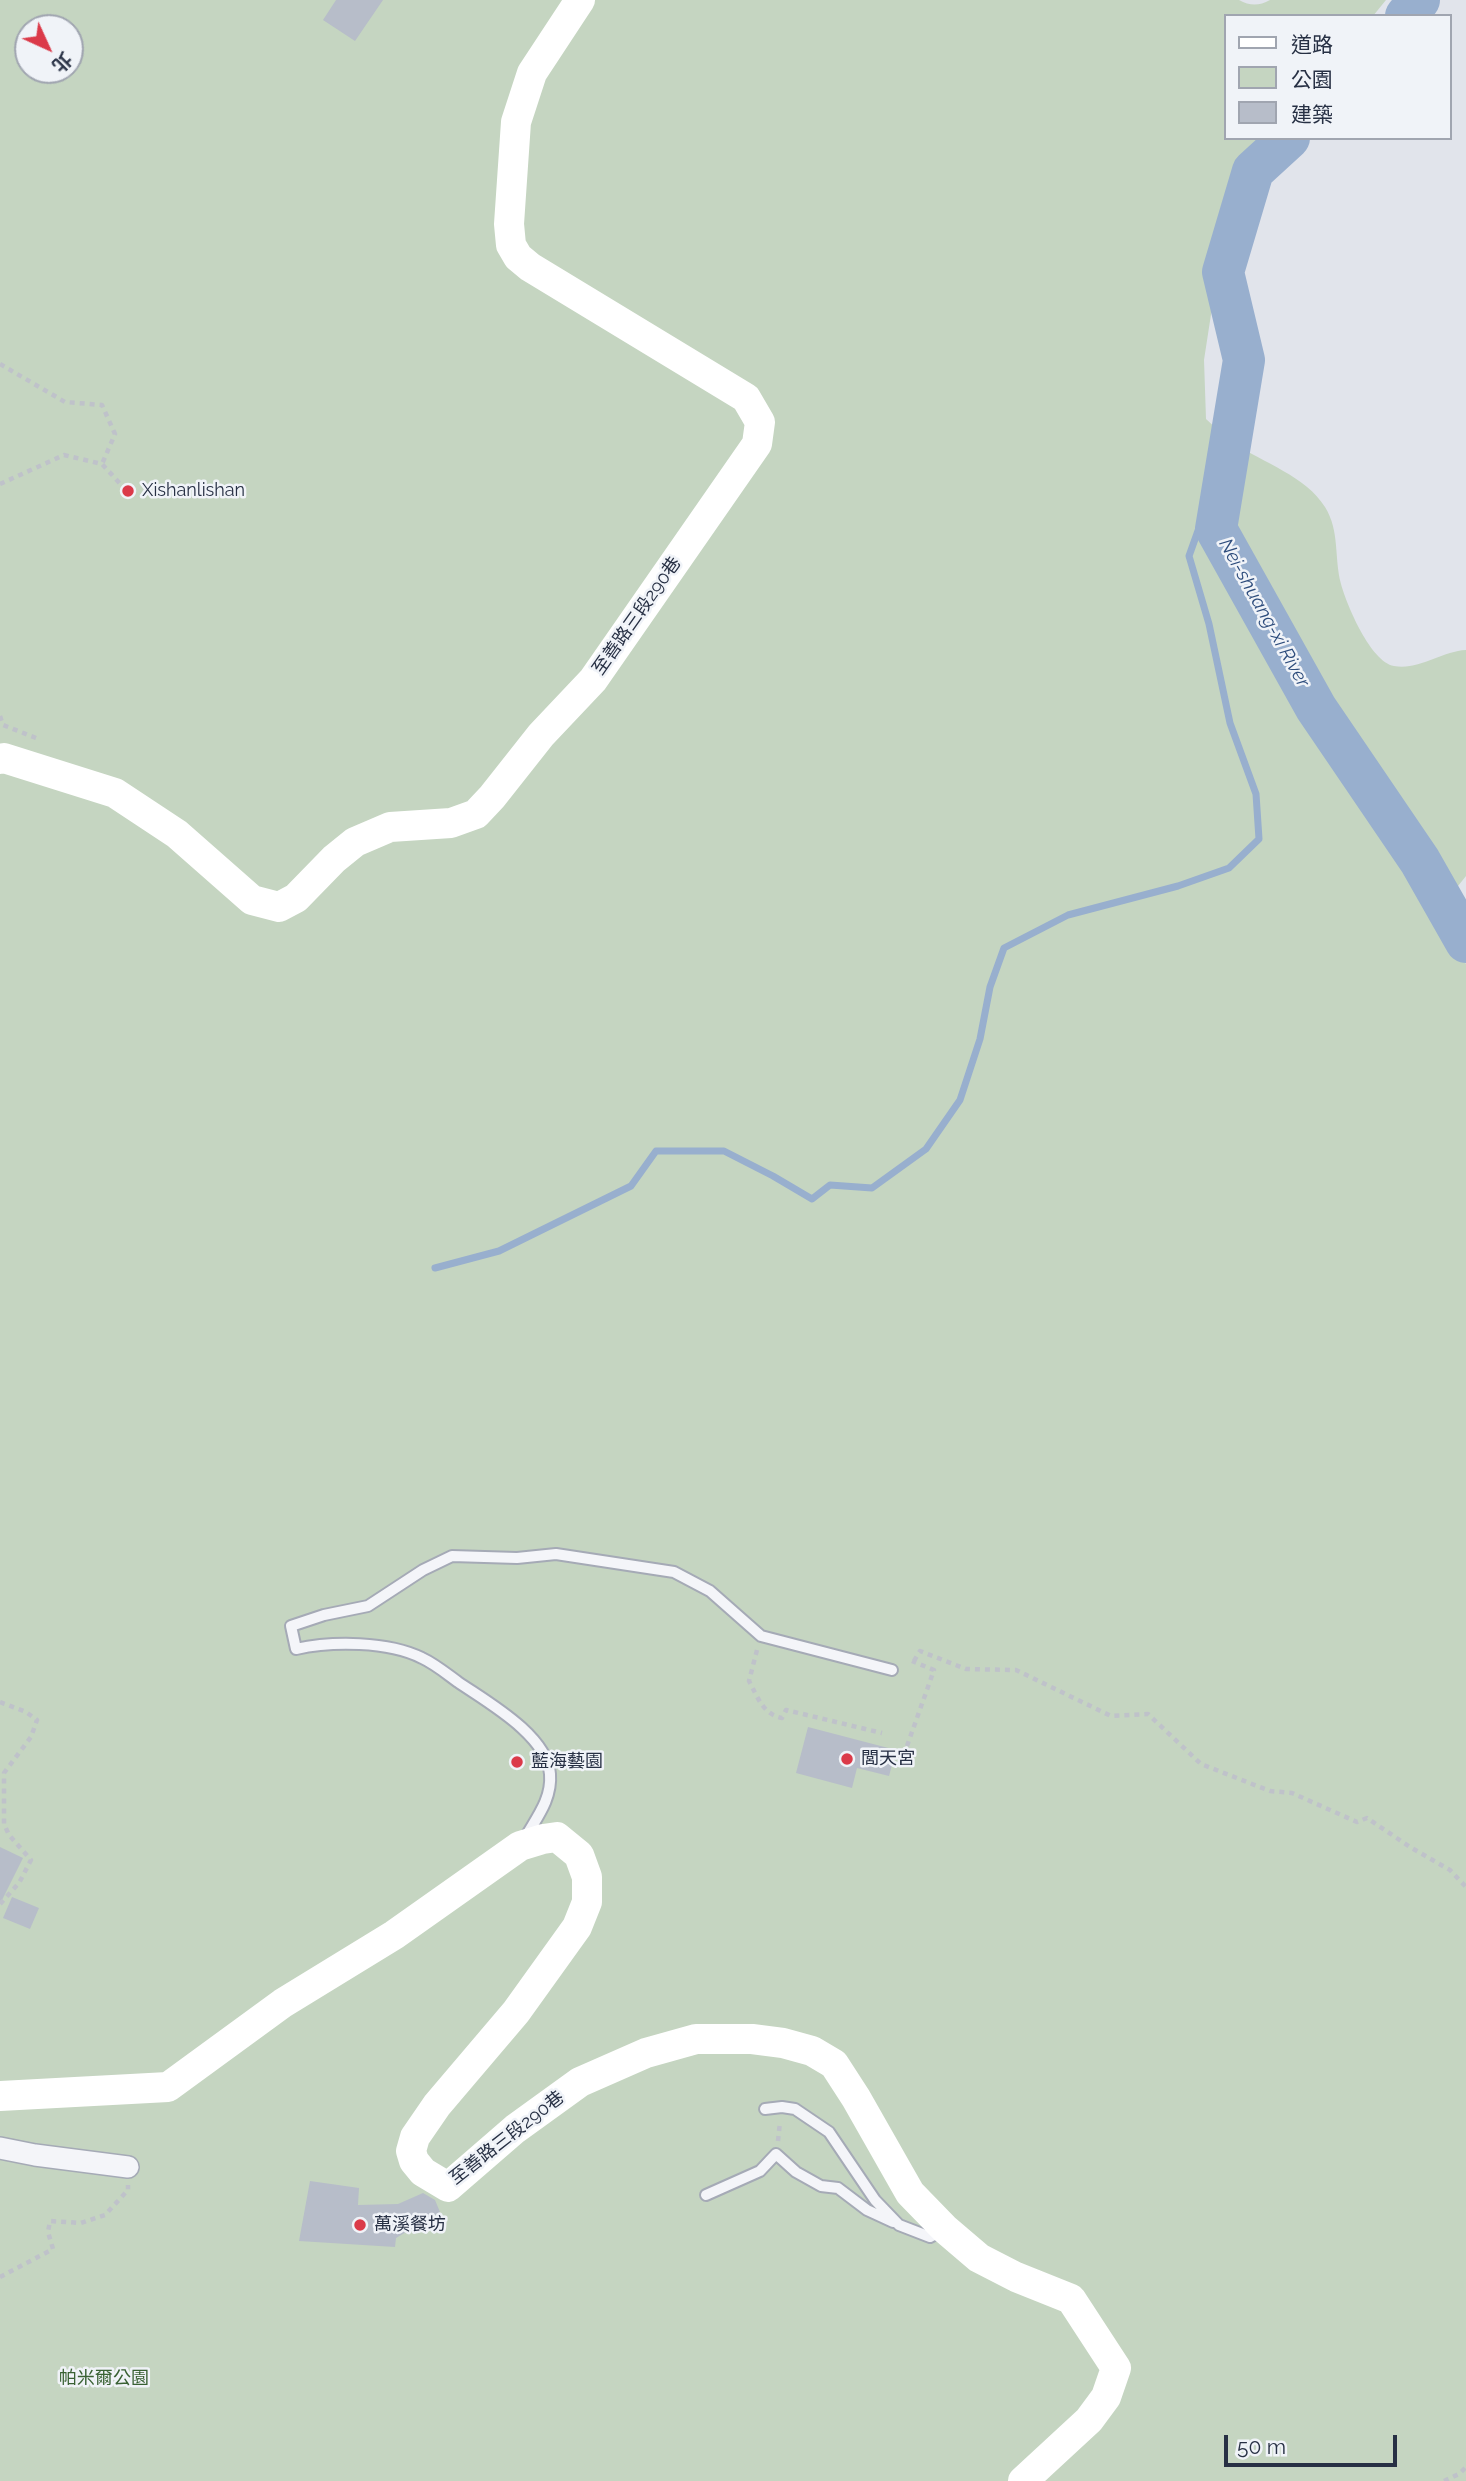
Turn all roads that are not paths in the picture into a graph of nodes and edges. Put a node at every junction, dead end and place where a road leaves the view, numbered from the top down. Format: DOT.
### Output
graph roads {
  1 [pos="580,0"];
  2 [pos="0,759"];
  3 [pos="892,1670"];
  4 [pos="520,1846"];
  5 [pos="0,2096"];
  6 [pos="765,2109"];
  7 [pos="0,2148"];
  8 [pos="128,2167"];
  9 [pos="705,2195"];
  10 [pos="899,2225"];
  11 [pos="945,2229"];
  12 [pos="1023,2481"];
  1 -- 2 [label="street, 至善路三段290巷"];
  3 -- 4 [label="lane"];
  4 -- 5 [label="street, 至善路三段290巷"];
  4 -- 11 [label="street, 至善路三段290巷"];
  6 -- 10 [label="lane"];
  7 -- 8 [label="street"];
  9 -- 10 [label="lane"];
  10 -- 11 [label="lane"];
  11 -- 12 [label="street, 至善路三段290巷"];
}
